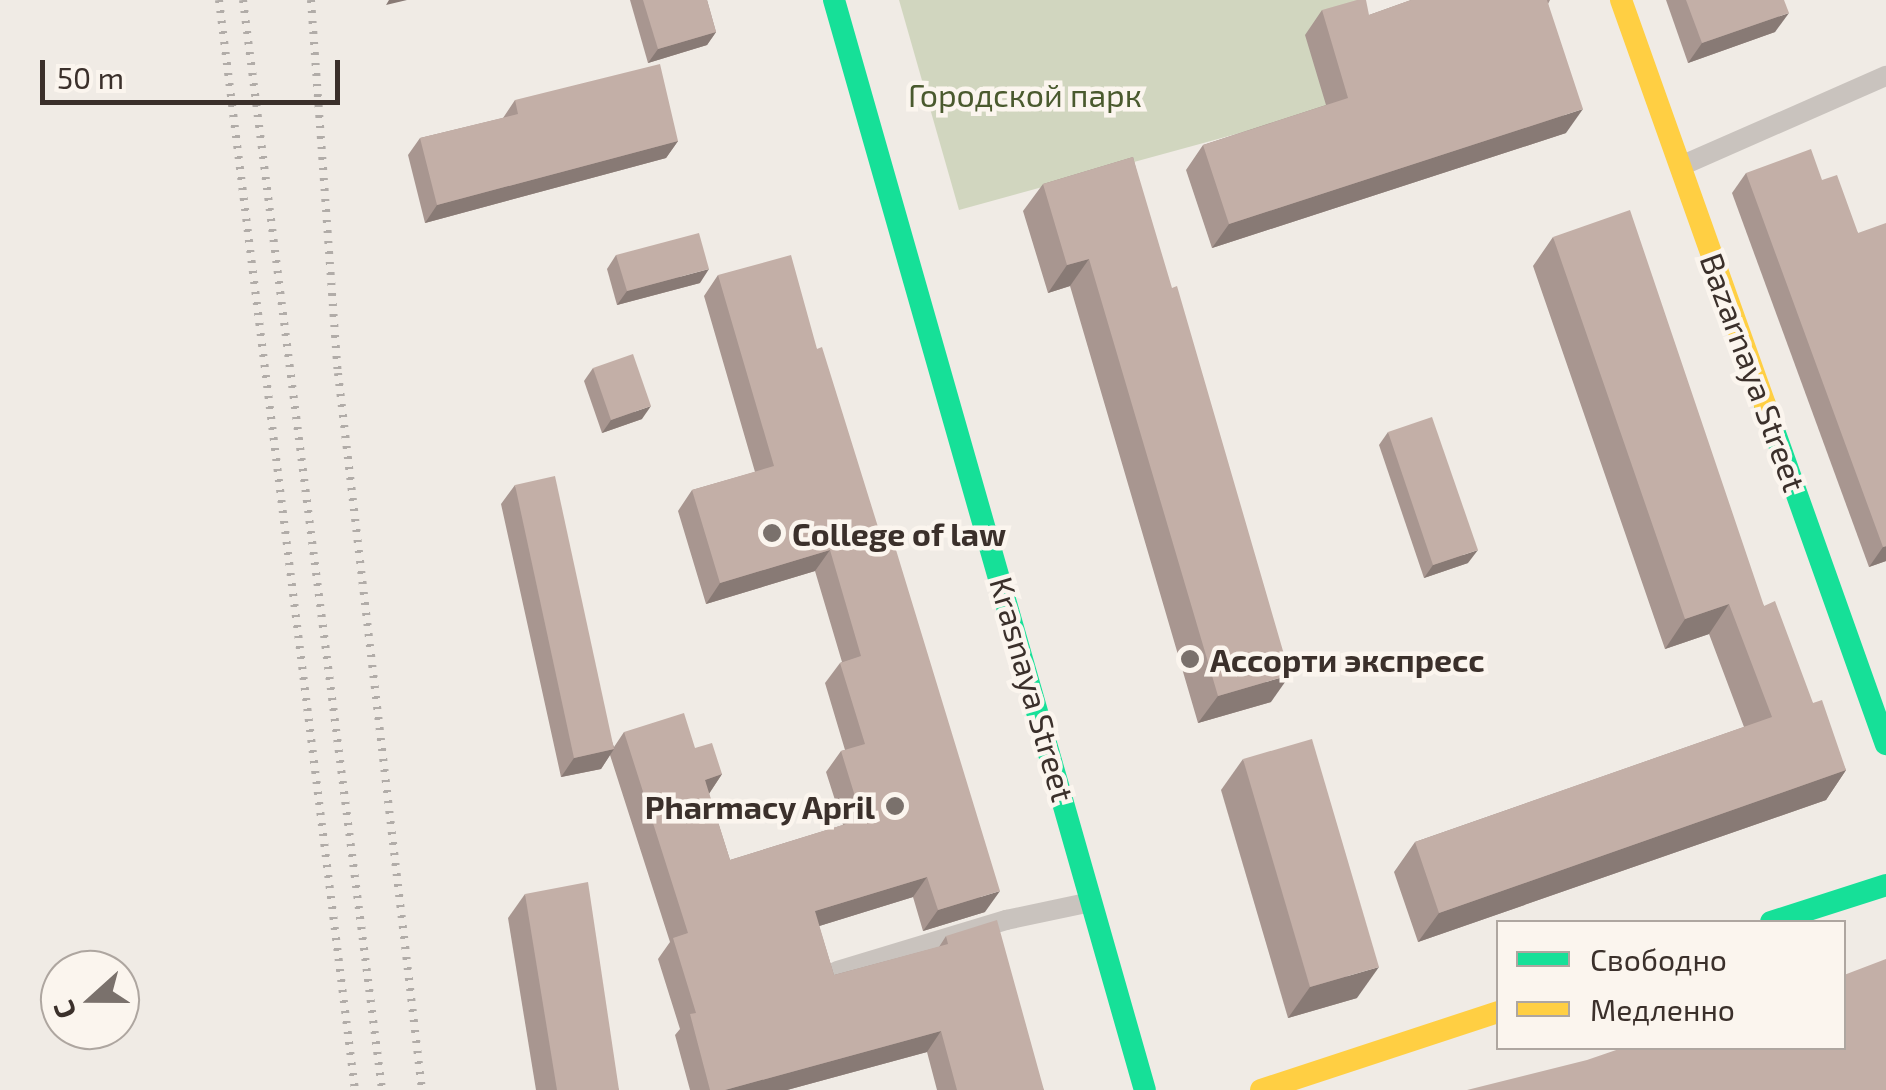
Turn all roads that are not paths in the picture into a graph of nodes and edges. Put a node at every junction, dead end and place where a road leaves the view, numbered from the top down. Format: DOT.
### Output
graph roads {
  1 [pos="834,0"];
  2 [pos="1621,0"];
  3 [pos="1886,76"];
  4 [pos="1682,166"];
  5 [pos="1881,712"];
  6 [pos="1886,744"];
  7 [pos="1886,884"];
  8 [pos="1094,901"];
  9 [pos="1778,920"];
  10 [pos="837,970"];
  11 [pos="1496,1013"];
  12 [pos="1145,1090"];
  13 [pos="1262,1090"];
  1 -- 8 [label="main road, Krasnaya Street"];
  2 -- 4 [label="main road, Bazarnaya Street"];
  3 -- 4 [label="lane"];
  4 -- 5 [label="main road, Bazarnaya Street"];
  5 -- 6 [label="main road, Bazarnaya Street"];
  7 -- 9 [label="main road"];
  8 -- 10 [label="lane"];
  8 -- 12 [label="main road, Krasnaya Street"];
  11 -- 13 [label="main road"];
}
